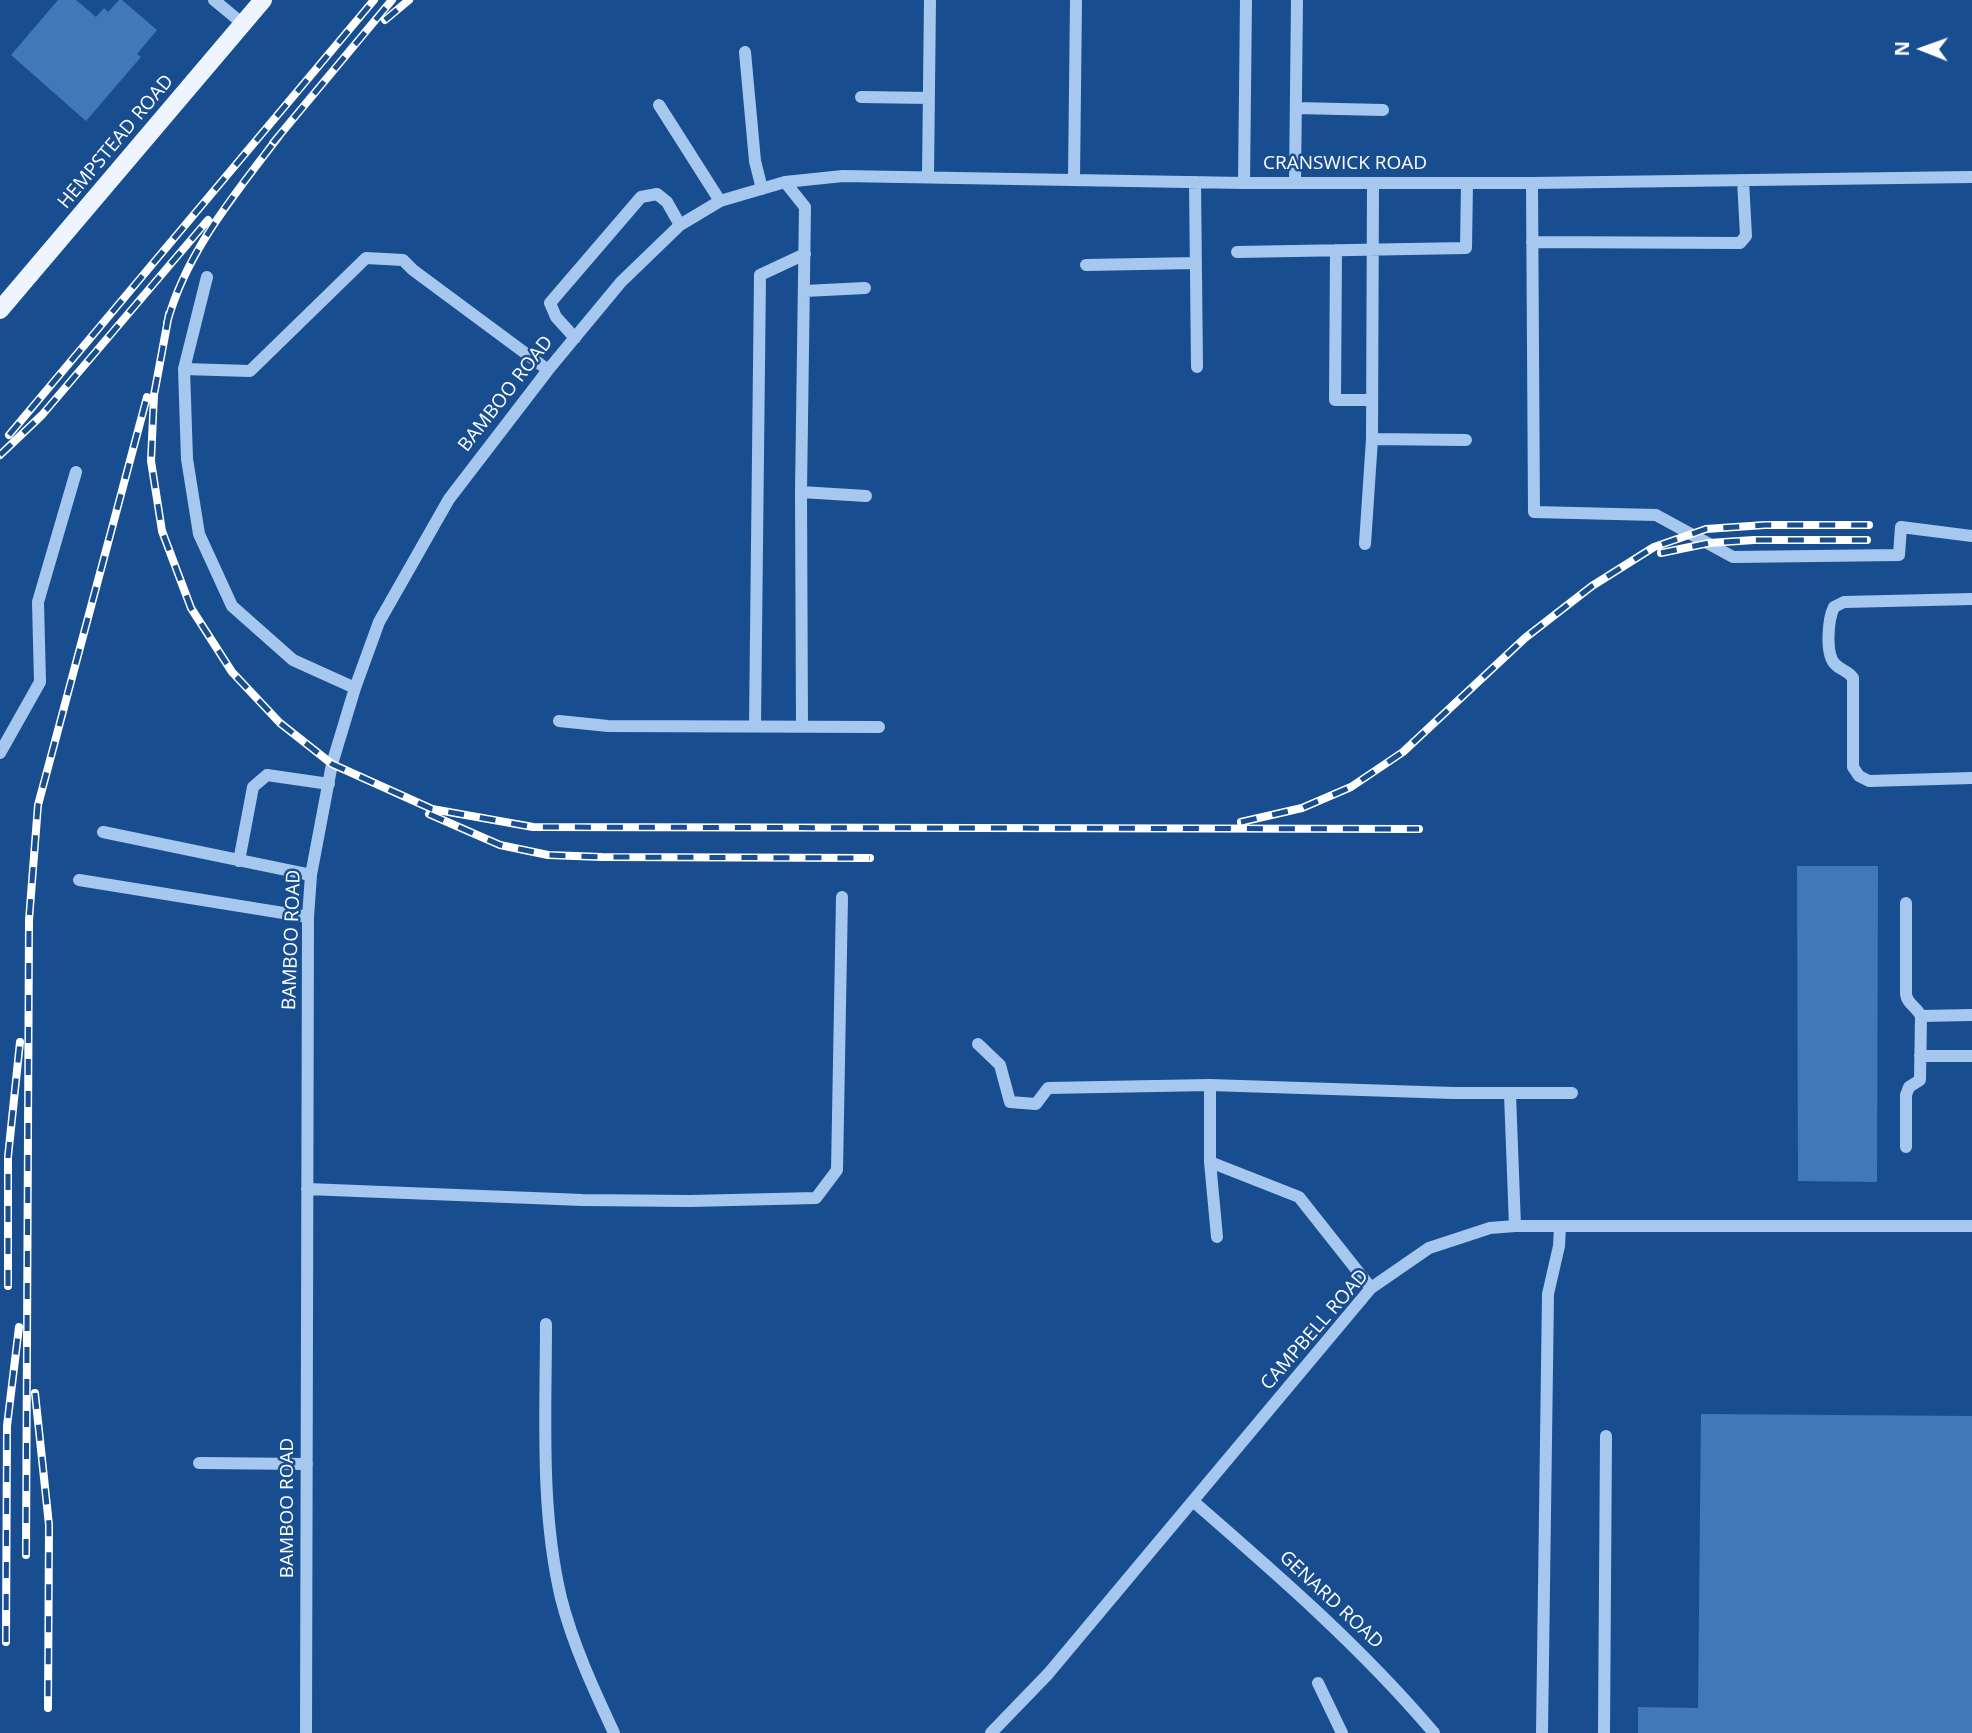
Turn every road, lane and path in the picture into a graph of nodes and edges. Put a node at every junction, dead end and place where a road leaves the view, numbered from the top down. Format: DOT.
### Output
graph roads {
  1 [pos="215,0"];
  2 [pos="263,0"];
  3 [pos="930,0"];
  4 [pos="1076,0"];
  5 [pos="1246,0"];
  6 [pos="1297,0"];
  7 [pos="243,24"];
  8 [pos="745,52"];
  9 [pos="861,97"];
  10 [pos="929,98"];
  11 [pos="659,105"];
  12 [pos="1296,108"];
  13 [pos="1383,110"];
  14 [pos="928,176"];
  15 [pos="1972,177"];
  16 [pos="1074,179"];
  17 [pos="1744,180"];
  18 [pos="785,182"];
  19 [pos="1195,182"];
  20 [pos="1244,183"];
  21 [pos="1295,183"];
  22 [pos="1373,183"];
  23 [pos="1467,183"];
  24 [pos="1532,183"];
  25 [pos="762,189"];
  26 [pos="720,201"];
  27 [pos="680,225"];
  28 [pos="1532,242"];
  29 [pos="1373,249"];
  30 [pos="1336,250"];
  31 [pos="1237,252"];
  32 [pos="805,254"];
  33 [pos="1196,263"];
  34 [pos="1086,265"];
  35 [pos="207,277"];
  36 [pos="865,288"];
  37 [pos="805,291"];
  38 [pos="0,310"];
  39 [pos="575,338"];
  40 [pos="1196,367"];
  41 [pos="184,369"];
  42 [pos="548,370"];
  43 [pos="1372,400"];
  44 [pos="1372,439"];
  45 [pos="1466,440"];
  46 [pos="76,472"];
  47 [pos="801,492"];
  48 [pos="866,496"];
  49 [pos="1972,536"];
  50 [pos="1365,544"];
  51 [pos="1972,598"];
  52 [pos="355,688"];
  53 [pos="559,721"];
  54 [pos="755,725"];
  55 [pos="802,725"];
  56 [pos="879,727"];
  57 [pos="0,753"];
  58 [pos="1972,778"];
  59 [pos="328,784"];
  60 [pos="103,832"];
  61 [pos="239,861"];
  62 [pos="311,875"];
  63 [pos="79,880"];
  64 [pos="842,897"];
  65 [pos="1906,903"];
  66 [pos="308,917"];
  67 [pos="1972,1015"];
  68 [pos="1921,1016"];
  69 [pos="978,1044"];
  70 [pos="1920,1056"];
  71 [pos="1972,1056"];
  72 [pos="1210,1085"];
  73 [pos="1572,1093"];
  74 [pos="1510,1094"];
  75 [pos="1906,1147"];
  76 [pos="1210,1162"];
  77 [pos="307,1189"];
  78 [pos="1514,1226"];
  79 [pos="1560,1226"];
  80 [pos="1972,1226"];
  81 [pos="1217,1237"];
  82 [pos="1371,1288"];
  83 [pos="546,1324"];
  84 [pos="1606,1436"];
  85 [pos="199,1462"];
  86 [pos="307,1464"];
  87 [pos="1194,1502"];
  88 [pos="1318,1683"];
  89 [pos="306,1733"];
  90 [pos="614,1733"];
  91 [pos="991,1733"];
  92 [pos="1342,1733"];
  93 [pos="1434,1733"];
  94 [pos="1542,1733"];
  95 [pos="1604,1733"];
  1 -- 7 [label="street"];
  2 -- 7 [label="main road, HEMPSTEAD ROAD"];
  3 -- 10 [label="street"];
  4 -- 16 [label="street"];
  5 -- 20 [label="street"];
  6 -- 12 [label="street"];
  7 -- 38 [label="main road, HEMPSTEAD ROAD"];
  8 -- 25 [label="street"];
  9 -- 10 [label="street"];
  10 -- 14 [label="street"];
  11 -- 26 [label="street"];
  12 -- 13 [label="street"];
  12 -- 21 [label="street"];
  14 -- 16 [label="street, CRANSWICK ROAD"];
  14 -- 18 [label="street, CRANSWICK ROAD"];
  15 -- 17 [label="street, CRANSWICK ROAD"];
  16 -- 19 [label="street, CRANSWICK ROAD"];
  17 -- 24 [label="street, CRANSWICK ROAD"];
  17 -- 28 [label="street"];
  18 -- 25 [label="street, CRANSWICK ROAD"];
  18 -- 32 [label="street"];
  19 -- 20 [label="street, CRANSWICK ROAD"];
  19 -- 33 [label="street"];
  20 -- 21 [label="street, CRANSWICK ROAD"];
  21 -- 22 [label="street, CRANSWICK ROAD"];
  22 -- 23 [label="street, CRANSWICK ROAD"];
  22 -- 29 [label="street"];
  23 -- 24 [label="street, CRANSWICK ROAD"];
  23 -- 29 [label="street"];
  24 -- 28 [label="street"];
  25 -- 26 [label="street, CRANSWICK ROAD"];
  26 -- 27 [label="street, BAMBOO ROAD"];
  27 -- 39 [label="street, BAMBOO ROAD"];
  27 -- 39 [label="street"];
  28 -- 49 [label="street"];
  29 -- 30 [label="street"];
  29 -- 43 [label="street"];
  30 -- 31 [label="street"];
  30 -- 43 [label="street"];
  32 -- 37 [label="street"];
  32 -- 54 [label="street"];
  33 -- 34 [label="street"];
  33 -- 40 [label="street"];
  35 -- 41 [label="street"];
  36 -- 37 [label="street"];
  37 -- 47 [label="street"];
  39 -- 42 [label="street, BAMBOO ROAD"];
  41 -- 42 [label="street"];
  41 -- 52 [label="street"];
  42 -- 52 [label="street, BAMBOO ROAD"];
  43 -- 44 [label="street"];
  44 -- 45 [label="street"];
  44 -- 50 [label="street"];
  46 -- 57 [label="street"];
  47 -- 48 [label="street"];
  47 -- 55 [label="street"];
  51 -- 58 [label="street"];
  52 -- 59 [label="street, BAMBOO ROAD"];
  53 -- 54 [label="street"];
  54 -- 55 [label="street"];
  55 -- 56 [label="street"];
  59 -- 61 [label="street"];
  59 -- 62 [label="street, BAMBOO ROAD"];
  60 -- 61 [label="street"];
  61 -- 62 [label="street"];
  62 -- 66 [label="street, BAMBOO ROAD"];
  63 -- 66 [label="street"];
  64 -- 77 [label="street"];
  65 -- 68 [label="street"];
  66 -- 77 [label="street, BAMBOO ROAD"];
  67 -- 68 [label="street"];
  68 -- 70 [label="street"];
  69 -- 72 [label="street"];
  70 -- 71 [label="street"];
  70 -- 75 [label="street"];
  72 -- 74 [label="street"];
  72 -- 76 [label="street"];
  73 -- 74 [label="street"];
  74 -- 78 [label="street"];
  76 -- 81 [label="street"];
  76 -- 82 [label="street"];
  77 -- 86 [label="street, BAMBOO ROAD"];
  78 -- 79 [label="street, CAMPBELL ROAD"];
  78 -- 82 [label="street, CAMPBELL ROAD"];
  79 -- 80 [label="street, CAMPBELL ROAD"];
  79 -- 94 [label="street"];
  82 -- 87 [label="street, CAMPBELL ROAD"];
  83 -- 90 [label="street"];
  84 -- 95 [label="street"];
  85 -- 86 [label="street"];
  86 -- 89 [label="street, BAMBOO ROAD"];
  87 -- 91 [label="street, CAMPBELL ROAD"];
  87 -- 93 [label="street, GENARD ROAD"];
  88 -- 92 [label="street"];
}
